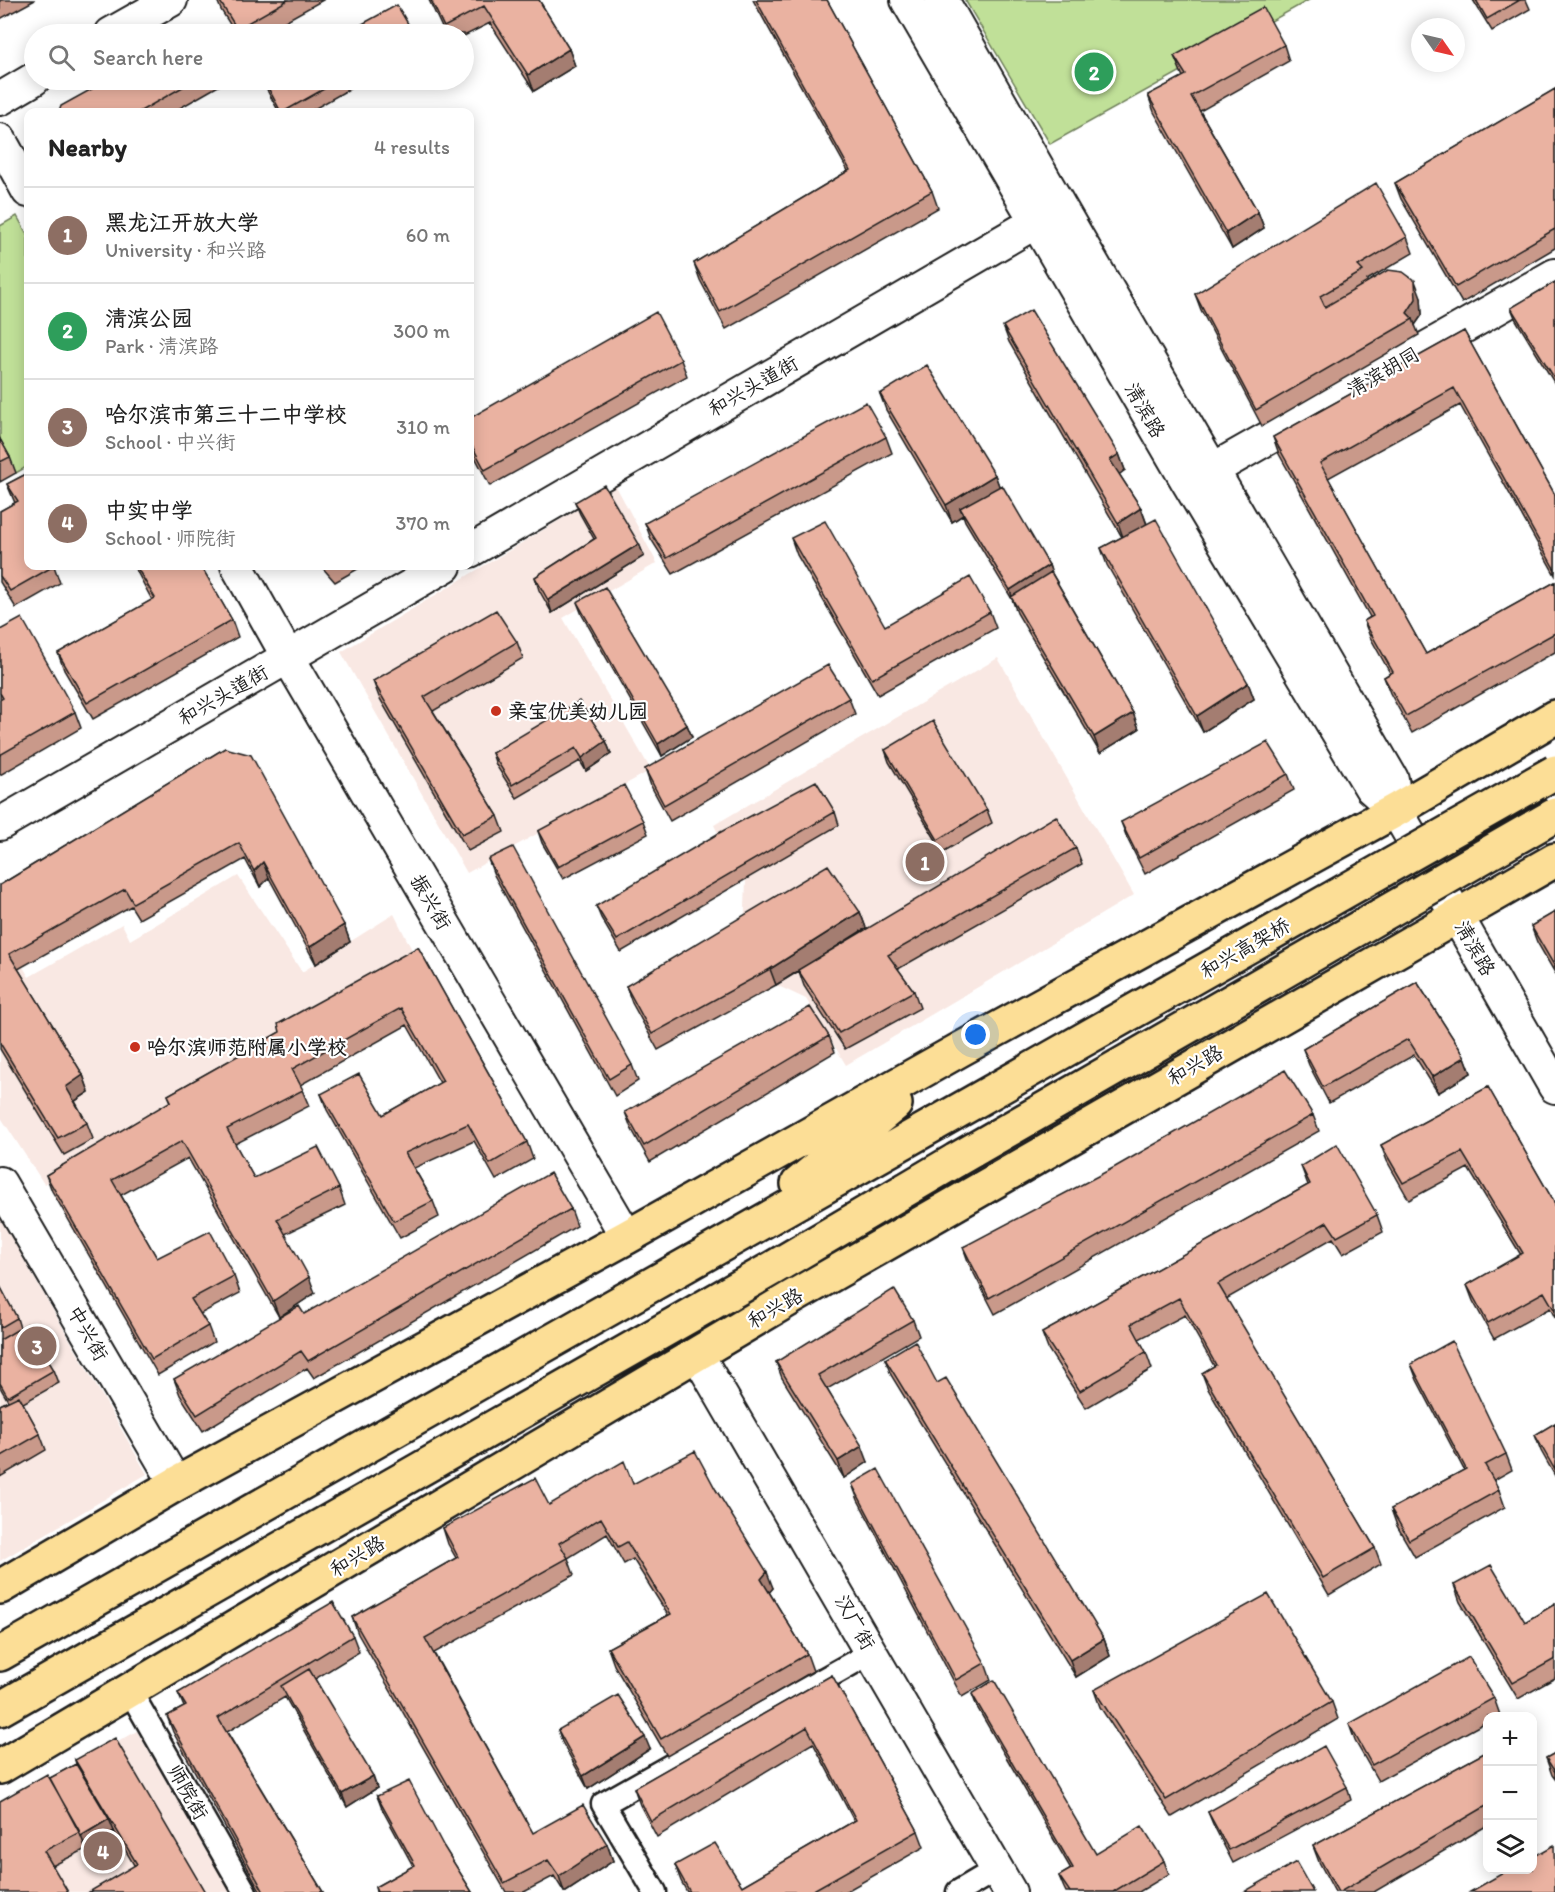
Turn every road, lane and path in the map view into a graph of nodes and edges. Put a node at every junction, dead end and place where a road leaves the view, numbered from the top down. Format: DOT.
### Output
graph roads {
  1 [pos="171,0"];
  2 [pos="907,0"];
  3 [pos="942,0"];
  4 [pos="129,24"];
  5 [pos="24,85"];
  6 [pos="0,99"];
  7 [pos="0,140"];
  8 [pos="24,184"];
  9 [pos="1036,222"];
  10 [pos="1555,275"];
  11 [pos="1212,470"];
  12 [pos="474,549"];
  13 [pos="239,570"];
  14 [pos="438,570"];
  15 [pos="288,657"];
  16 [pos="1555,717"];
  17 [pos="1555,772"];
  18 [pos="1396,810"];
  19 [pos="1555,815"];
  20 [pos="0,824"];
  21 [pos="1555,860"];
  22 [pos="1456,915"];
  23 [pos="961,1049"];
  24 [pos="1555,1087"];
  25 [pos="956,1160"];
  26 [pos="0,1183"];
  27 [pos="735,1236"];
  28 [pos="627,1237"];
  29 [pos="791,1298"];
  30 [pos="697,1354"];
  31 [pos="176,1484"];
  32 [pos="0,1587"];
  33 [pos="872,1652"];
  34 [pos="0,1654"];
  35 [pos="130,1691"];
  36 [pos="0,1709"];
  37 [pos="0,1767"];
  38 [pos="1004,1880"];
  39 [pos="245,1892"];
  40 [pos="655,1892"];
  41 [pos="958,1892"];
  1 -- 4 [label="street"];
  2 -- 9 [label="street, 清滨路"];
  3 -- 11 [label="street, 清滨路"];
  5 -- 6 [label="street"];
  7 -- 8 [label="street"];
  9 -- 12 [label="street, 和兴头道街"];
  9 -- 18 [label="street, 清滨路"];
  10 -- 11 [label="street, 清滨胡同"];
  11 -- 18 [label="street, 清滨路"];
  13 -- 15 [label="street, 振兴街"];
  14 -- 15 [label="street, 和兴头道街"];
  15 -- 20 [label="street, 和兴头道街"];
  15 -- 28 [label="street, 振兴街"];
  16 -- 18 [label="highway"];
  17 -- 27 [label="highway, 和兴高架桥, bridge"];
  18 -- 22 [label="street, 清滨路"];
  18 -- 23 [label="highway"];
  19 -- 25 [label="highway, 和兴高架桥, bridge"];
  21 -- 22 [label="highway, 和兴路"];
  22 -- 24 [label="street, 清滨路"];
  22 -- 29 [label="highway, 和兴路"];
  23 -- 27 [label="highway"];
  23 -- 28 [label="highway"];
  25 -- 29 [label="highway"];
  25 -- 36 [label="highway, 和兴路"];
  26 -- 31 [label="street, 中兴街"];
  27 -- 34 [label="highway"];
  28 -- 31 [label="highway"];
  29 -- 30 [label="highway, 和兴路"];
  30 -- 33 [label="street, 汉广街"];
  30 -- 35 [label="highway, 和兴路"];
  31 -- 32 [label="highway"];
  33 -- 38 [label="street, 汉广街"];
  33 -- 40 [label="street"];
  35 -- 37 [label="highway, 和兴路"];
  35 -- 39 [label="street, 师院街"];
  38 -- 41 [label="street"];
}
